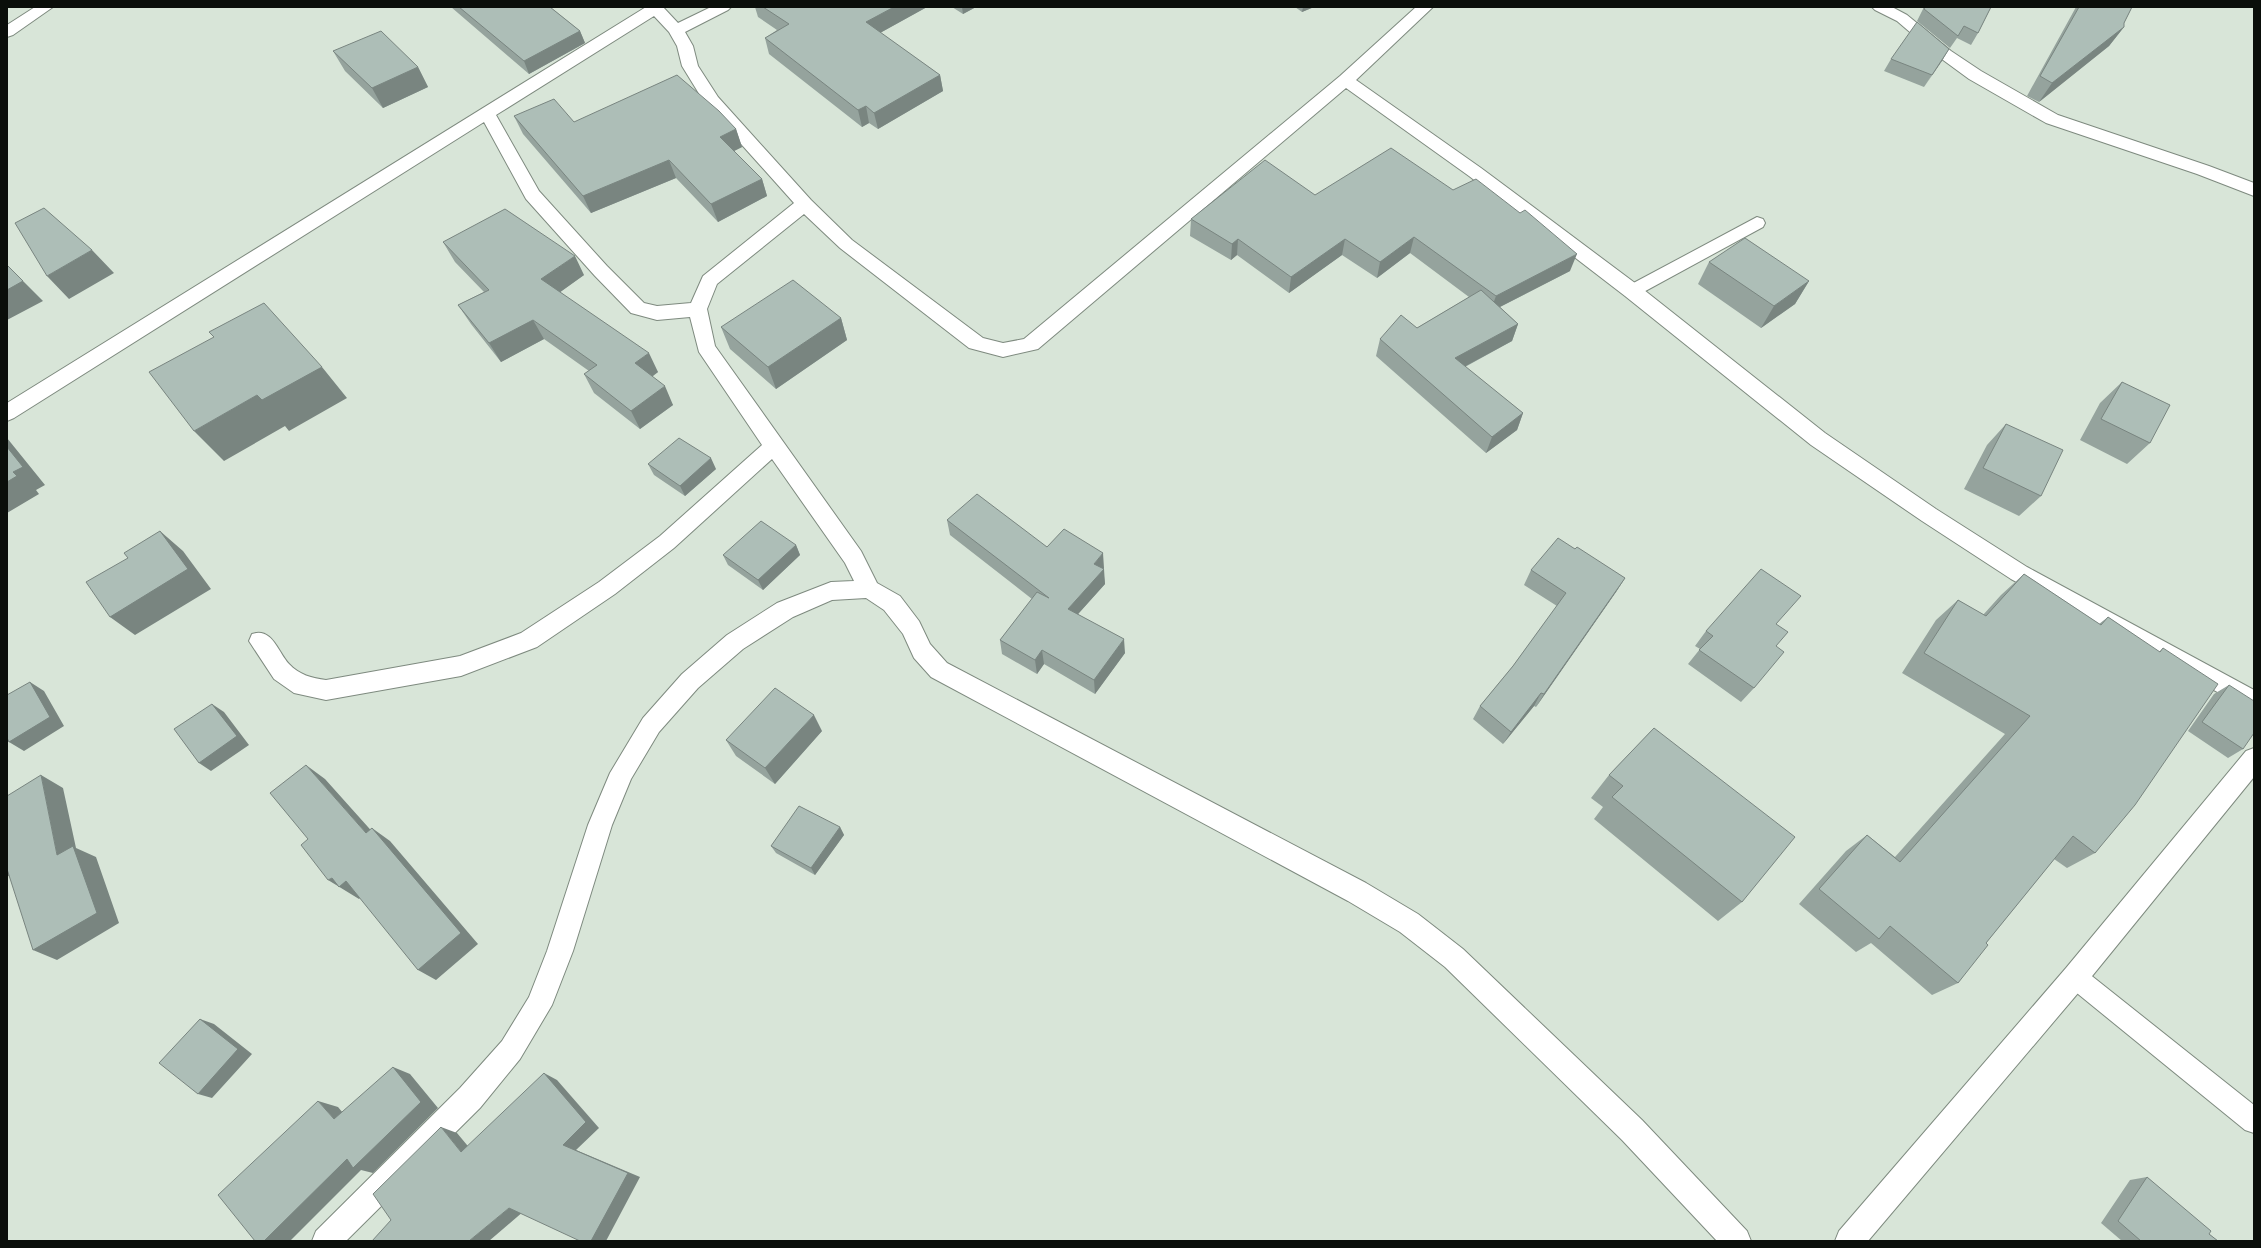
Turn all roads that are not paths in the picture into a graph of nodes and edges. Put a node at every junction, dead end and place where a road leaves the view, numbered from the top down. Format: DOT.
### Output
graph roads {
  1 [pos="45,7"];
  2 [pos="723,7"];
  3 [pos="1426,7"];
  4 [pos="1880,7"];
  5 [pos="654,8"];
  6 [pos="676,30"];
  7 [pos="7,32"];
  8 [pos="1346,80"];
  9 [pos="487,112"];
  10 [pos="2254,190"];
  11 [pos="805,204"];
  12 [pos="1757,223"];
  13 [pos="1632,291"];
  14 [pos="698,309"];
  15 [pos="7,413"];
  16 [pos="774,446"];
  17 [pos="869,589"];
  18 [pos="260,642"];
  19 [pos="2254,702"];
  20 [pos="2254,759"];
  21 [pos="2075,977"];
  22 [pos="2254,1121"];
  23 [pos="326,1241"];
  24 [pos="1737,1241"];
  25 [pos="1849,1241"];
  1 -- 7 [label="street"];
  2 -- 6 [label="street"];
  3 -- 8 [label="street"];
  4 -- 10 [label="street"];
  5 -- 6 [label="street"];
  5 -- 9 [label="street"];
  6 -- 11 [label="street"];
  8 -- 11 [label="street"];
  8 -- 13 [label="street"];
  9 -- 14 [label="street"];
  9 -- 15 [label="street"];
  11 -- 14 [label="street"];
  12 -- 13 [label="lane"];
  13 -- 19 [label="street"];
  14 -- 16 [label="street"];
  16 -- 17 [label="street"];
  16 -- 18 [label="street"];
  17 -- 23 [label="street"];
  17 -- 24 [label="street"];
  20 -- 21 [label="street"];
  21 -- 22 [label="lane"];
  21 -- 25 [label="street"];
}
